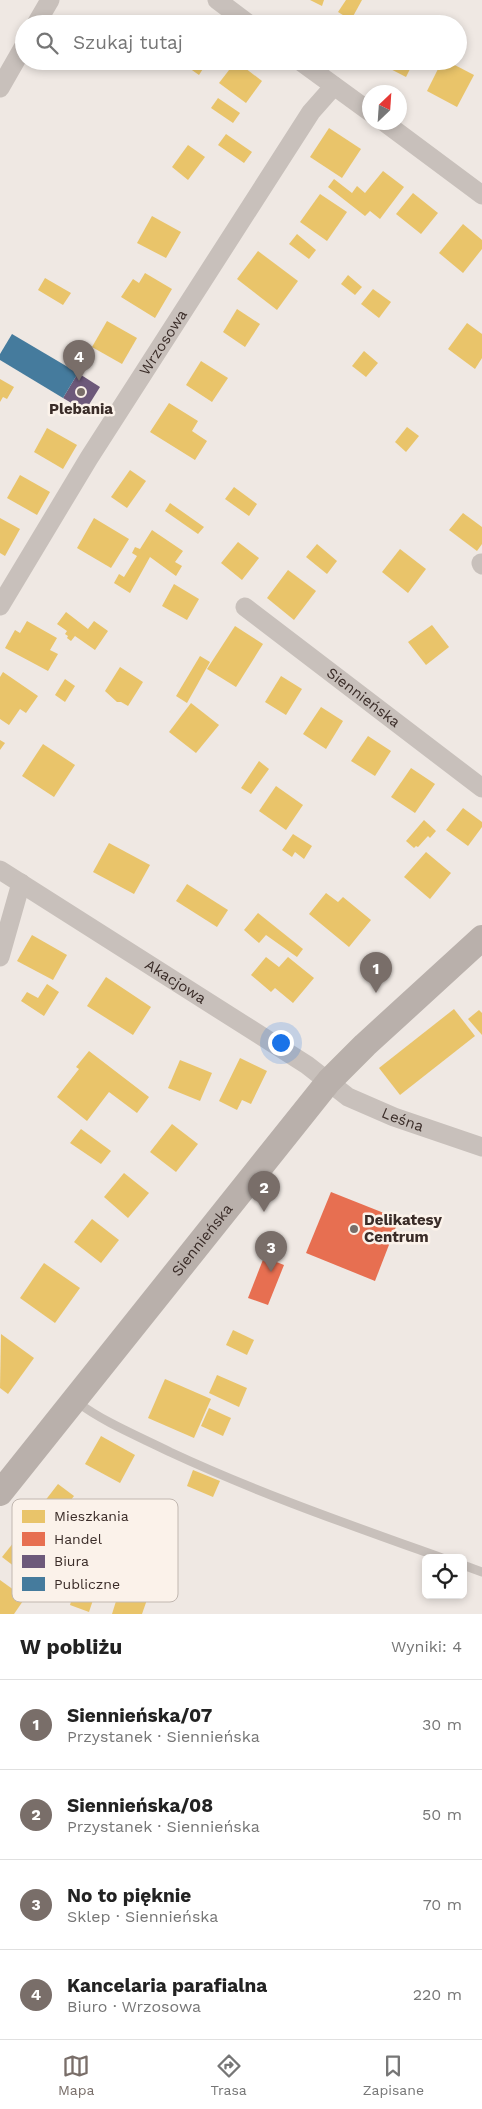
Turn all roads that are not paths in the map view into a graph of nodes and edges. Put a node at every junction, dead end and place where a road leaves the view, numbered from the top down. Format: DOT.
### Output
graph roads {
  1 [pos="50,0"];
  2 [pos="217,0"];
  3 [pos="41,15"];
  4 [pos="238,15"];
  5 [pos="15,62"];
  6 [pos="312,70"];
  7 [pos="334,86"];
  8 [pos="0,88"];
  9 [pos="362,106"];
  10 [pos="395,130"];
  11 [pos="482,194"];
  12 [pos="0,606"];
  13 [pos="244,607"];
  14 [pos="482,788"];
  15 [pos="0,870"];
  16 [pos="21,884"];
  17 [pos="482,938"];
  18 [pos="0,957"];
  19 [pos="329,1081"];
  20 [pos="482,1148"];
  21 [pos="74,1400"];
  22 [pos="0,1493"];
  23 [pos="431,1554"];
  24 [pos="467,1566"];
  25 [pos="482,1572"];
  1 -- 3 [label="street"];
  2 -- 4 [label="street"];
  5 -- 8 [label="street"];
  6 -- 7 [label="street"];
  7 -- 9 [label="street"];
  7 -- 12 [label="street, Wrzosowa"];
  10 -- 11 [label="street"];
  13 -- 14 [label="street, Siennieńska"];
  15 -- 16 [label="street, Akacjowa"];
  16 -- 18 [label="street"];
  16 -- 19 [label="street, Akacjowa"];
  17 -- 19 [label="main road, Siennieńska"];
  19 -- 20 [label="street, Leśna"];
  19 -- 21 [label="main road, Siennieńska"];
  21 -- 22 [label="main road, Siennieńska"];
  21 -- 23 [label="lane"];
  24 -- 25 [label="lane"];
}
